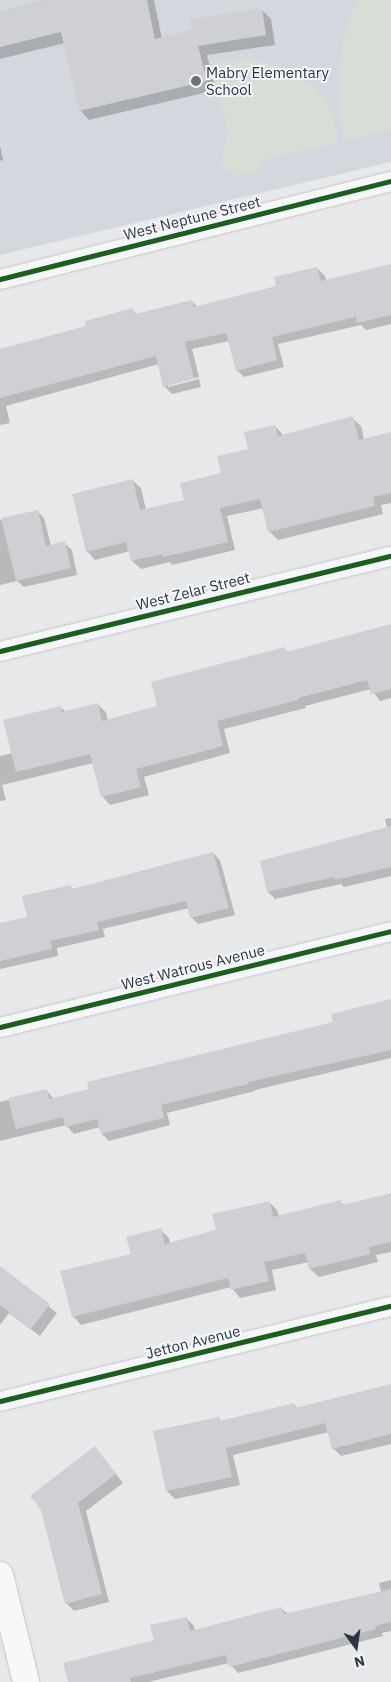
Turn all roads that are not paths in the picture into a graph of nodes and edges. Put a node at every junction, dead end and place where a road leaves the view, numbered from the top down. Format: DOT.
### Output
graph roads {
  1 [pos="391,181"];
  2 [pos="0,279"];
  3 [pos="391,556"];
  4 [pos="0,651"];
  5 [pos="391,931"];
  6 [pos="0,1028"];
  7 [pos="391,1306"];
  8 [pos="0,1402"];
  9 [pos="0,1575"];
  10 [pos="26,1682"];
  1 -- 2 [label="street, West Neptune Street"];
  3 -- 4 [label="street, West Zelar Street"];
  5 -- 6 [label="street, West Watrous Avenue"];
  7 -- 8 [label="street, Jetton Avenue"];
  9 -- 10 [label="street"];
}
